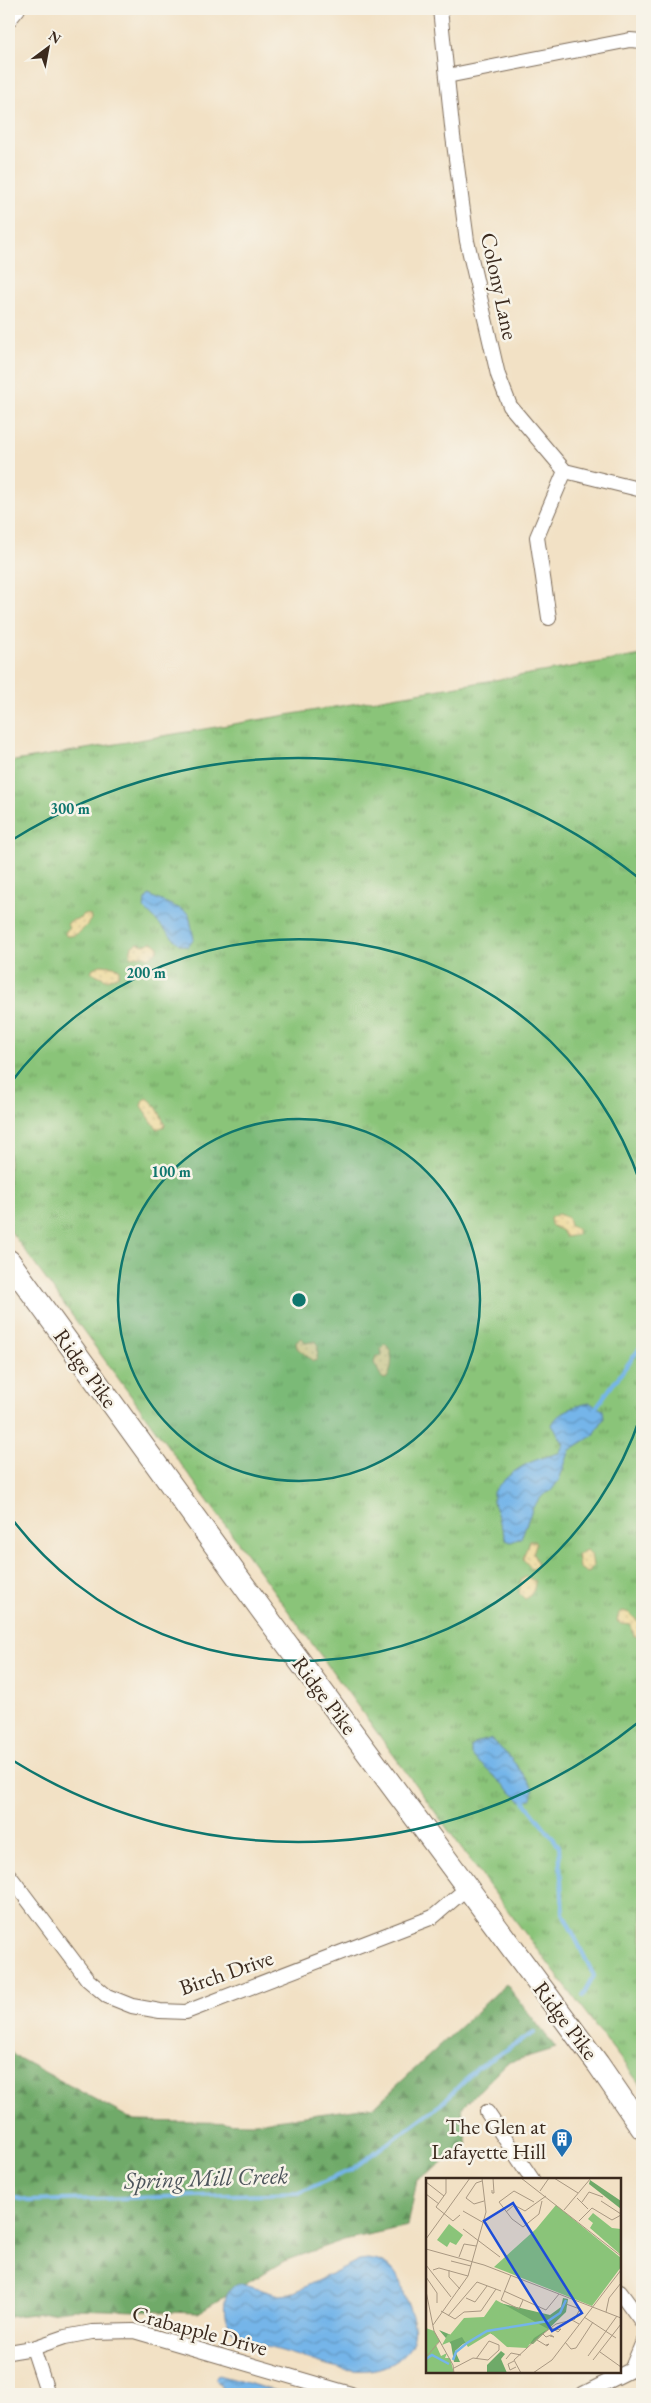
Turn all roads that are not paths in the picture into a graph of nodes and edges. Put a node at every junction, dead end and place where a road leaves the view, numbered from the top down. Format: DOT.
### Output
graph roads {
  1 [pos="18,9"];
  2 [pos="440,9"];
  3 [pos="9,20"];
  4 [pos="642,41"];
  5 [pos="448,76"];
  6 [pos="565,471"];
  7 [pos="642,490"];
  8 [pos="549,618"];
  9 [pos="9,1261"];
  10 [pos="9,1875"];
  11 [pos="467,1888"];
  12 [pos="487,2112"];
  13 [pos="642,2128"];
  14 [pos="531,2178"];
  15 [pos="621,2293"];
  16 [pos="642,2322"];
  17 [pos="642,2344"];
  18 [pos="33,2348"];
  19 [pos="9,2352"];
  20 [pos="48,2394"];
  21 [pos="351,2394"];
  22 [pos="583,2394"];
  1 -- 3 [label="street"];
  2 -- 5 [label="street, Colony Lane"];
  4 -- 5 [label="street"];
  5 -- 6 [label="street, Colony Lane"];
  6 -- 7 [label="street"];
  6 -- 8 [label="street"];
  9 -- 11 [label="main road, Ridge Pike"];
  10 -- 11 [label="street, Birch Drive"];
  11 -- 13 [label="main road, Ridge Pike"];
  12 -- 14 [label="street"];
  15 -- 16 [label="street"];
  17 -- 22 [label="street"];
  18 -- 19 [label="street, Crabapple Drive"];
  18 -- 20 [label="street"];
  18 -- 21 [label="street, Crabapple Drive"];
}
